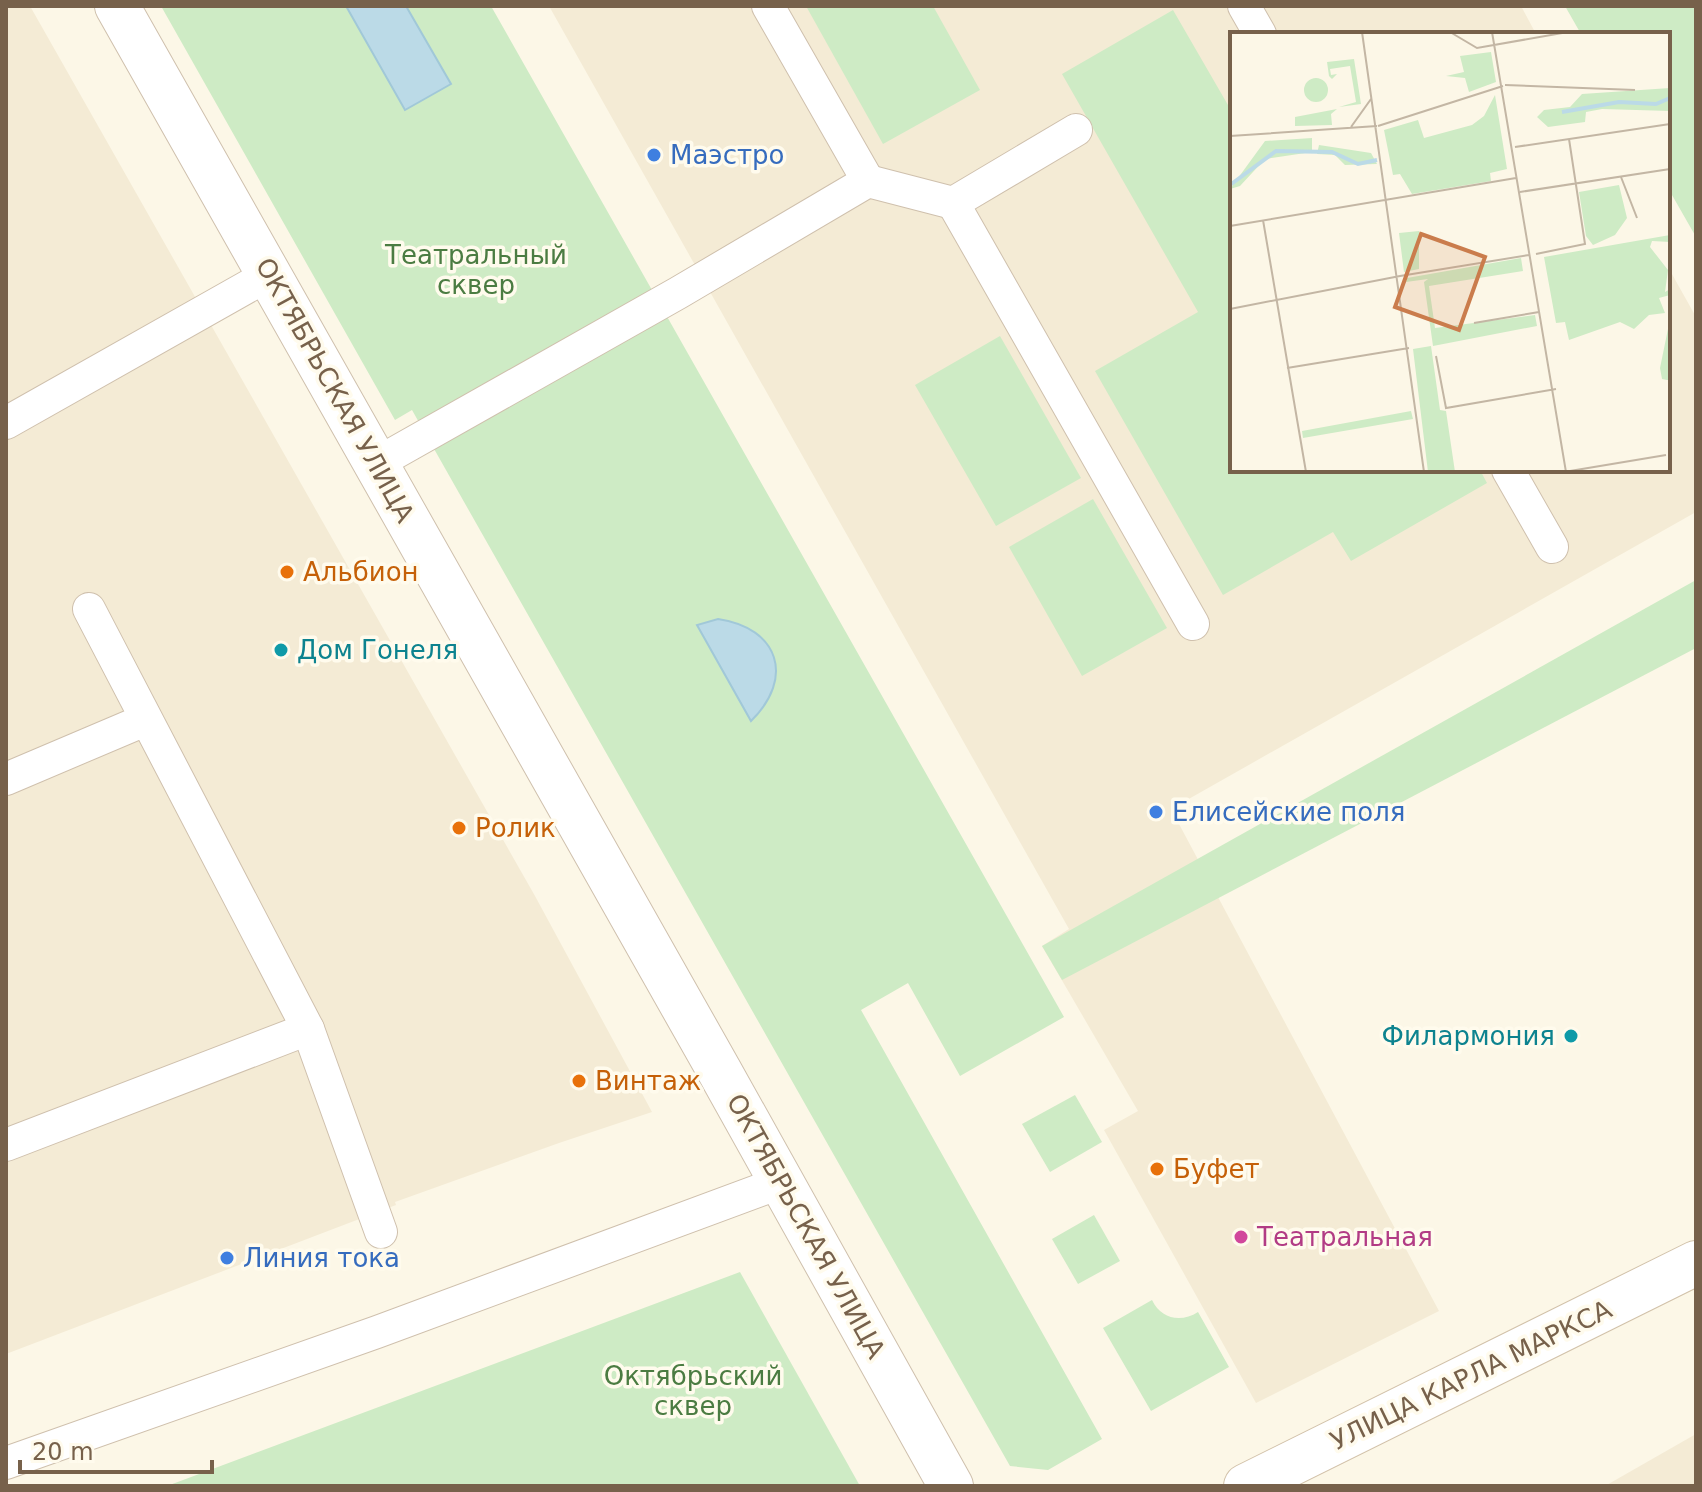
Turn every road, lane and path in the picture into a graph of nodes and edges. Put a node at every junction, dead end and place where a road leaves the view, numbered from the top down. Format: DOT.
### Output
graph roads {
  1 [pos="117,6"];
  2 [pos="768,6"];
  3 [pos="1244,6"];
  4 [pos="1259,32"];
  5 [pos="1076,130"];
  6 [pos="868,181"];
  7 [pos="953,203"];
  8 [pos="270,274"];
  9 [pos="6,423"];
  10 [pos="377,463"];
  11 [pos="1509,472"];
  12 [pos="1552,547"];
  13 [pos="89,609"];
  14 [pos="1193,624"];
  15 [pos="145,720"];
  16 [pos="6,779"];
  17 [pos="308,1029"];
  18 [pos="6,1145"];
  19 [pos="782,1182"];
  20 [pos="381,1232"];
  21 [pos="1696,1263"];
  22 [pos="6,1463"];
  23 [pos="951,1486"];
  24 [pos="1246,1486"];
  1 -- 8 [label="street, ОКТЯБРЬСКАЯ УЛИЦА"];
  2 -- 6 [label="lane"];
  3 -- 4 [label="lane"];
  5 -- 7 [label="lane"];
  6 -- 7 [label="lane"];
  6 -- 10 [label="lane"];
  7 -- 14 [label="lane"];
  8 -- 9 [label="lane"];
  8 -- 10 [label="street, ОКТЯБРЬСКАЯ УЛИЦА"];
  10 -- 19 [label="street, ОКТЯБРЬСКАЯ УЛИЦА"];
  11 -- 12 [label="lane"];
  13 -- 15 [label="lane"];
  15 -- 16 [label="lane"];
  15 -- 17 [label="lane"];
  17 -- 18 [label="lane"];
  17 -- 20 [label="lane"];
  19 -- 22 [label="lane"];
  19 -- 23 [label="street, ОКТЯБРЬСКАЯ УЛИЦА"];
  21 -- 24 [label="street, УЛИЦА КАРЛА МАРКСА"];
}
